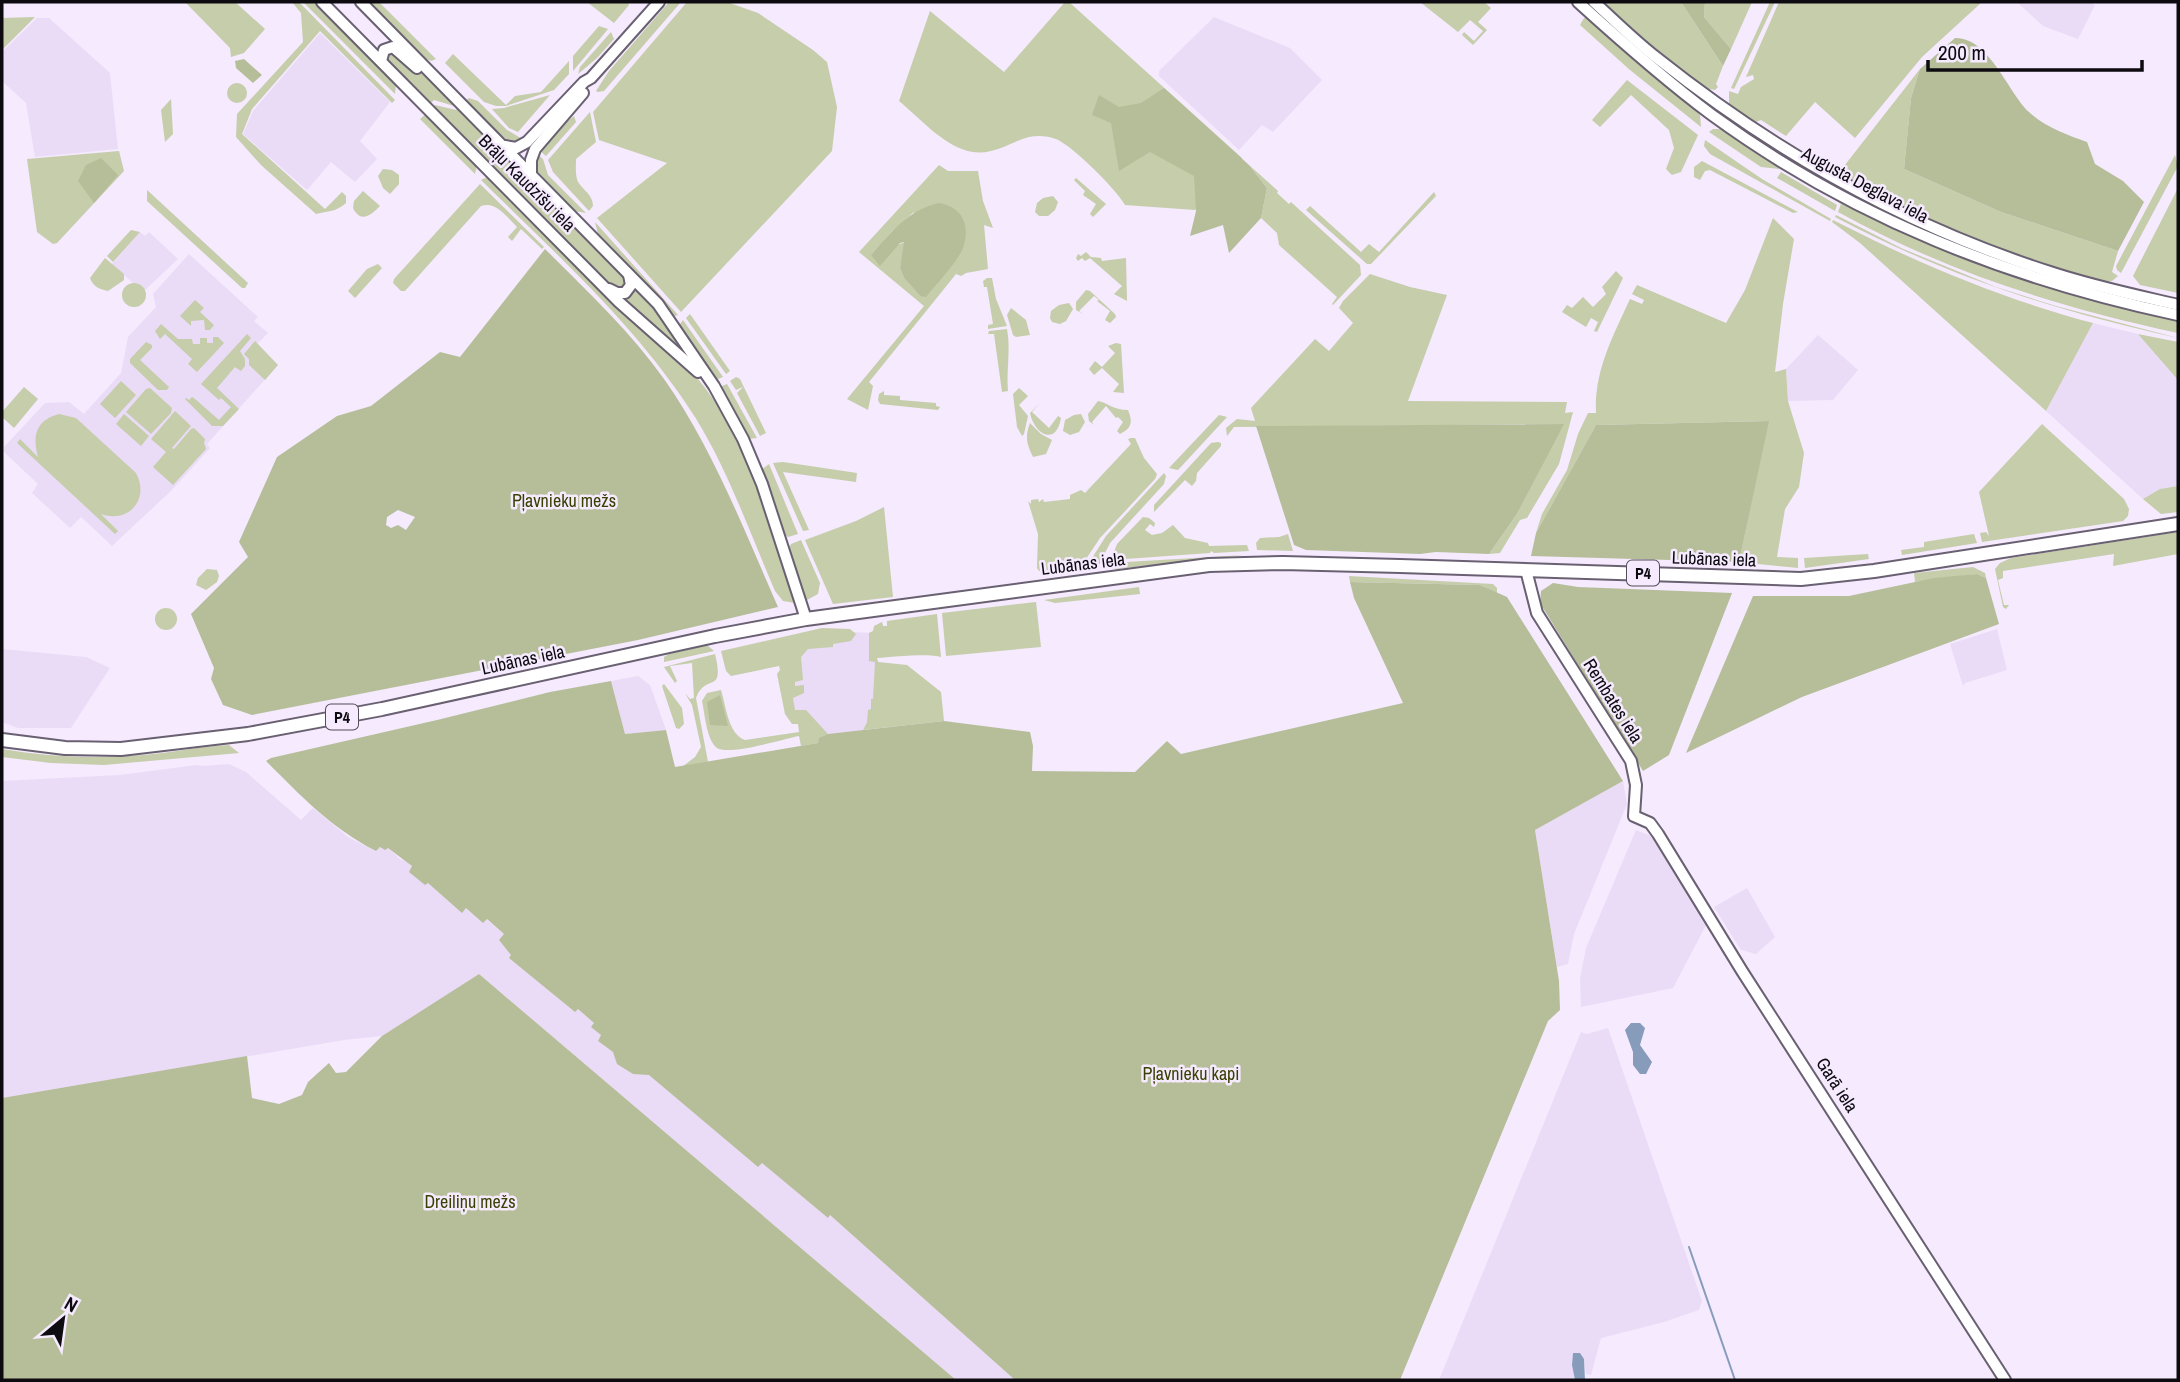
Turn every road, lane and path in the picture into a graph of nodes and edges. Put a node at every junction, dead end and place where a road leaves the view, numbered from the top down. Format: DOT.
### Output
graph roads {
  1 [pos="322,2"];
  2 [pos="361,2"];
  3 [pos="659,2"];
  4 [pos="1578,2"];
  5 [pos="1594,2"];
  6 [pos="1641,51"];
  7 [pos="381,61"];
  8 [pos="591,78"];
  9 [pos="446,86"];
  10 [pos="505,146"];
  11 [pos="531,173"];
  12 [pos="629,275"];
  13 [pos="606,287"];
  14 [pos="2178,304"];
  15 [pos="2178,315"];
  16 [pos="711,384"];
  17 [pos="2178,524"];
  18 [pos="1526,570"];
  19 [pos="806,619"];
  20 [pos="2,740"];
  21 [pos="1634,816"];
  22 [pos="2005,1380"];
  1 -- 7 [label="street, Brāļu Kaudzīšu iela"];
  2 -- 9 [label="street, Brāļu Kaudzīšu iela"];
  3 -- 8 [label="street"];
  4 -- 6 [label="street, Augusta Deglava iela"];
  5 -- 6 [label="street, Augusta Deglava iela"];
  6 -- 14 [label="street, Augusta Deglava iela"];
  6 -- 15 [label="street, Augusta Deglava iela"];
  7 -- 9 [label="street"];
  7 -- 13 [label="street, Brāļu Kaudzīšu iela"];
  8 -- 10 [label="street"];
  8 -- 11 [label="street"];
  9 -- 10 [label="street, Brāļu Kaudzīšu iela"];
  10 -- 11 [label="street, Brāļu Kaudzīšu iela"];
  11 -- 12 [label="street, Brāļu Kaudzīšu iela"];
  12 -- 13 [label="street"];
  12 -- 16 [label="street, Brāļu Kaudzīšu iela"];
  13 -- 16 [label="street, Brāļu Kaudzīšu iela"];
  16 -- 19 [label="street, Brāļu Kaudzīšu iela"];
  17 -- 18 [label="main road, Lubānas iela / P4"];
  18 -- 19 [label="main road, Lubānas iela / P4"];
  18 -- 21 [label="street, Rembates iela"];
  19 -- 20 [label="main road, Lubānas iela / P4"];
  21 -- 22 [label="street, Garā iela"];
}
